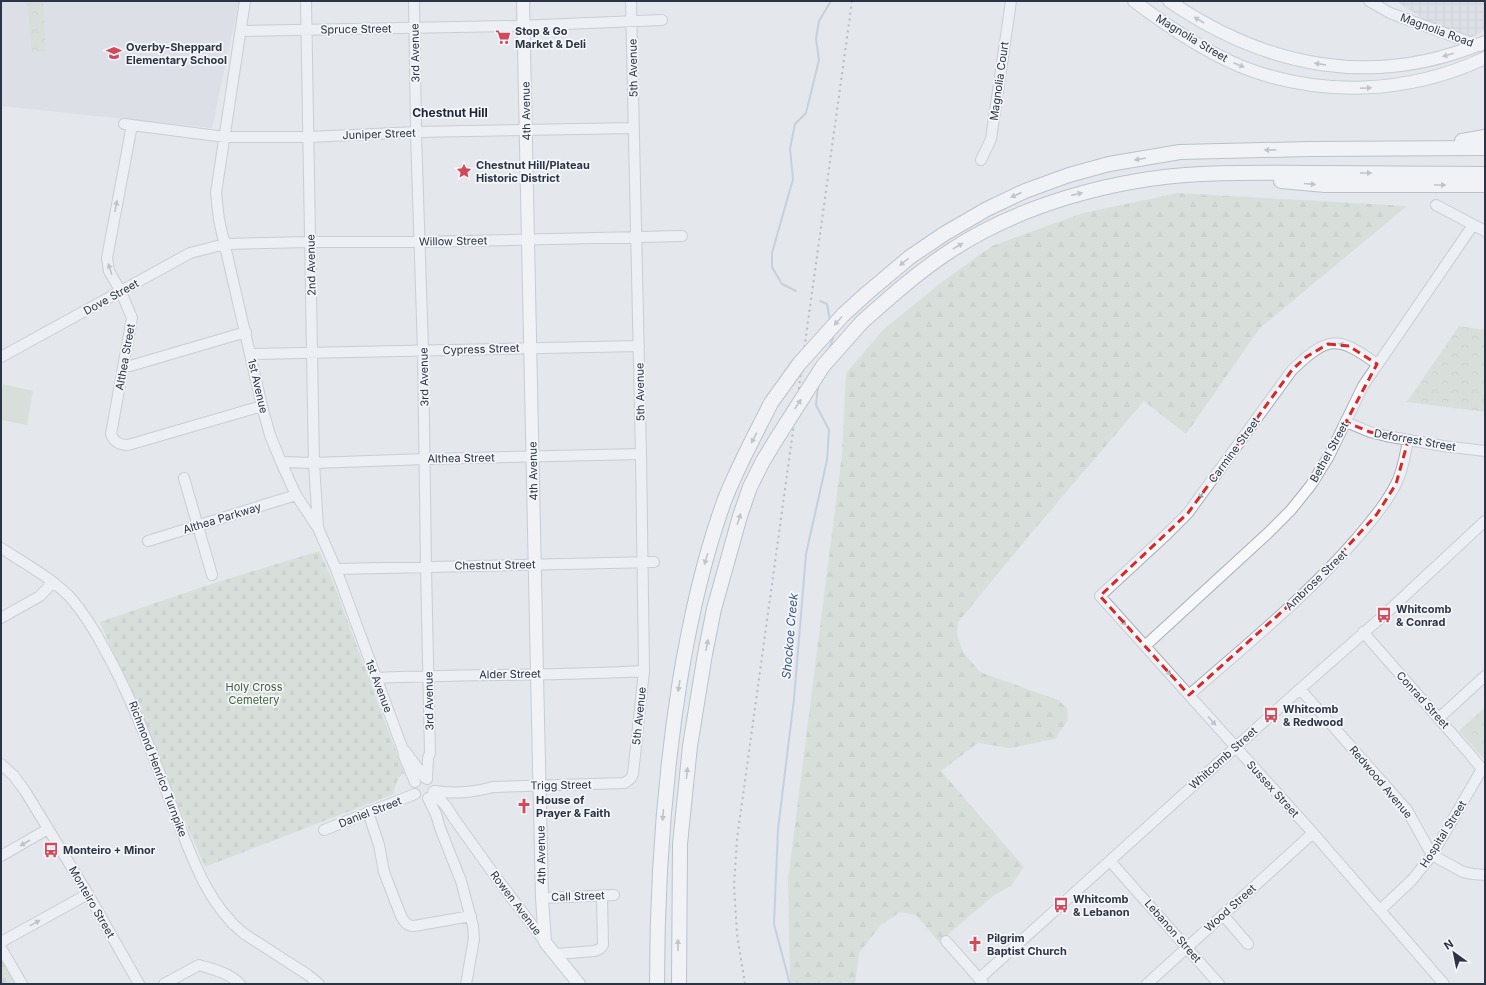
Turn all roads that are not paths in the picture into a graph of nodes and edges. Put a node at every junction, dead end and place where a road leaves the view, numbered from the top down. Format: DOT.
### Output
graph roads {
  1 [pos="245,1"];
  2 [pos="306,1"];
  3 [pos="414,1"];
  4 [pos="524,1"];
  5 [pos="631,1"];
  6 [pos="1010,1"];
  7 [pos="1134,1"];
  8 [pos="1169,1"];
  9 [pos="1369,1"];
  10 [pos="662,20"];
  11 [pos="632,21"];
  12 [pos="524,26"];
  13 [pos="414,28"];
  14 [pos="241,31"];
  15 [pos="307,31"];
  16 [pos="1482,44"];
  17 [pos="1485,58"];
  18 [pos="128,125"];
  19 [pos="634,128"];
  20 [pos="526,130"];
  21 [pos="416,132"];
  22 [pos="310,136"];
  23 [pos="225,137"];
  24 [pos="1485,137"];
  25 [pos="1422,148"];
  26 [pos="1485,148"];
  27 [pos="982,160"];
  28 [pos="1201,174"];
  29 [pos="1485,174"];
  30 [pos="1485,185"];
  31 [pos="1436,205"];
  32 [pos="1473,225"];
  33 [pos="1485,231"];
  34 [pos="682,236"];
  35 [pos="636,237"];
  36 [pos="527,240"];
  37 [pos="310,242"];
  38 [pos="420,242"];
  39 [pos="225,244"];
  40 [pos="121,292"];
  41 [pos="246,332"];
  42 [pos="639,346"];
  43 [pos="530,348"];
  44 [pos="423,351"];
  45 [pos="312,353"];
  46 [pos="250,354"];
  47 [pos="1,357"];
  48 [pos="1377,364"];
  49 [pos="124,366"];
  50 [pos="262,406"];
  51 [pos="1346,422"];
  52 [pos="1408,440"];
  53 [pos="1485,451"];
  54 [pos="641,454"];
  55 [pos="532,456"];
  56 [pos="425,459"];
  57 [pos="281,462"];
  58 [pos="314,463"];
  59 [pos="184,478"];
  60 [pos="296,495"];
  61 [pos="1485,521"];
  62 [pos="198,526"];
  63 [pos="318,528"];
  64 [pos="148,541"];
  65 [pos="1,548"];
  66 [pos="642,562"];
  67 [pos="654,562"];
  68 [pos="535,564"];
  69 [pos="426,567"];
  70 [pos="336,569"];
  71 [pos="212,575"];
  72 [pos="53,582"];
  73 [pos="1100,596"];
  74 [pos="1,618"];
  75 [pos="1363,632"];
  76 [pos="1145,646"];
  77 [pos="644,671"];
  78 [pos="536,674"];
  79 [pos="429,675"];
  80 [pos="1485,676"];
  81 [pos="375,678"];
  82 [pos="1300,689"];
  83 [pos="1189,695"];
  84 [pos="1439,718"];
  85 [pos="1235,747"];
  86 [pos="403,750"];
  87 [pos="1,764"];
  88 [pos="1484,770"];
  89 [pos="628,781"];
  90 [pos="540,786"];
  91 [pos="428,790"];
  92 [pos="368,812"];
  93 [pos="48,829"];
  94 [pos="324,830"];
  95 [pos="1314,833"];
  96 [pos="1432,855"];
  97 [pos="1,856"];
  98 [pos="1110,861"];
  99 [pos="1485,875"];
  100 [pos="88,894"];
  101 [pos="614,895"];
  102 [pos="602,896"];
  103 [pos="542,898"];
  104 [pos="1380,910"];
  105 [pos="1223,915"];
  106 [pos="471,916"];
  107 [pos="946,941"];
  108 [pos="1,942"];
  109 [pos="545,942"];
  110 [pos="1248,944"];
  111 [pos="1,948"];
  112 [pos="1187,948"];
  113 [pos="556,954"];
  114 [pos="982,981"];
  115 [pos="22,984"];
  116 [pos="139,984"];
  117 [pos="164,984"];
  118 [pos="240,984"];
  119 [pos="319,984"];
  120 [pos="466,984"];
  121 [pos="579,984"];
  122 [pos="658,984"];
  123 [pos="679,984"];
  124 [pos="1147,984"];
  125 [pos="1219,984"];
  126 [pos="1444,984"];
  1 -- 14 [label="street, 1st Avenue"];
  2 -- 15 [label="street, 2nd Avenue"];
  3 -- 13 [label="street, 3rd Avenue"];
  4 -- 12 [label="main road, 4th Avenue"];
  5 -- 11 [label="street, 5th Avenue"];
  6 -- 27 [label="street, Magnolia Court"];
  7 -- 17 [label="main road, Magnolia Street, one-way"];
  16 -- 8 [label="main road, Magnolia Street, one-way"];
  9 -- 16 [label="street, Magnolia Road"];
  10 -- 11 [label="street, Spruce Street"];
  11 -- 12 [label="street, Spruce Street"];
  11 -- 19 [label="street, 5th Avenue"];
  12 -- 13 [label="street, Spruce Street"];
  12 -- 20 [label="main road, 4th Avenue"];
  13 -- 15 [label="street, Spruce Street"];
  13 -- 21 [label="street, 3rd Avenue"];
  14 -- 15 [label="street, Spruce Street"];
  14 -- 23 [label="street, 1st Avenue"];
  15 -- 22 [label="street, 2nd Avenue"];
  18 -- 23 [label="street, Juniper Street"];
  40 -- 18 [label="street, Althea Street, one-way"];
  19 -- 20 [label="street, Juniper Street"];
  19 -- 35 [label="street, 5th Avenue"];
  20 -- 21 [label="street, Juniper Street"];
  20 -- 36 [label="main road, 4th Avenue"];
  21 -- 22 [label="street, Juniper Street"];
  21 -- 38 [label="street, 3rd Avenue"];
  22 -- 23 [label="street, Juniper Street"];
  22 -- 37 [label="street, 2nd Avenue"];
  23 -- 39 [label="street, 1st Avenue"];
  24 -- 25 [label="highway"];
  25 -- 26 [label="highway"];
  25 -- 122 [label="highway, one-way, bridge"];
  28 -- 29 [label="highway, one-way"];
  28 -- 30 [label="highway, one-way"];
  123 -- 28 [label="highway, one-way, bridge"];
  31 -- 32 [label="street"];
  32 -- 33 [label="street"];
  32 -- 48 [label="street, Bethel Street"];
  34 -- 35 [label="street, Willow Street"];
  35 -- 36 [label="street, Willow Street"];
  35 -- 42 [label="street, 5th Avenue"];
  36 -- 38 [label="street, Willow Street"];
  36 -- 43 [label="main road, 4th Avenue"];
  37 -- 38 [label="street, Willow Street"];
  37 -- 39 [label="street, Willow Street"];
  37 -- 45 [label="street, 2nd Avenue"];
  38 -- 44 [label="street, 3rd Avenue"];
  39 -- 40 [label="street, Dove Street"];
  39 -- 41 [label="street, 1st Avenue"];
  40 -- 47 [label="street, Dove Street"];
  40 -- 49 [label="street, Althea Street"];
  41 -- 46 [label="street, 1st Avenue"];
  41 -- 49 [label="street"];
  42 -- 43 [label="street, Cypress Street"];
  42 -- 54 [label="street, 5th Avenue"];
  43 -- 44 [label="street, Cypress Street"];
  43 -- 55 [label="main road, 4th Avenue"];
  44 -- 45 [label="street, Cypress Street"];
  44 -- 56 [label="street, 3rd Avenue"];
  45 -- 46 [label="street, Cypress Street"];
  45 -- 58 [label="street, 2nd Avenue"];
  46 -- 50 [label="street, 1st Avenue"];
  48 -- 51 [label="street, Bethel Street"];
  48 -- 73 [label="street, Carmine Street, one-way"];
  49 -- 50 [label="street, Althea Street"];
  50 -- 57 [label="street, 1st Avenue"];
  51 -- 52 [label="street, Deforrest Street"];
  51 -- 76 [label="street, Bethel Street"];
  52 -- 53 [label="street, Deforrest Street"];
  52 -- 83 [label="street, Ambrose Street"];
  54 -- 55 [label="street, Althea Street"];
  54 -- 66 [label="street, 5th Avenue"];
  55 -- 56 [label="street, Althea Street"];
  55 -- 68 [label="main road, 4th Avenue"];
  56 -- 58 [label="street, Althea Street"];
  56 -- 69 [label="street, 3rd Avenue"];
  57 -- 58 [label="street, Althea Street"];
  57 -- 60 [label="street, 1st Avenue"];
  58 -- 63 [label="street, 2nd Avenue"];
  59 -- 62 [label="street"];
  60 -- 62 [label="street, Althea Parkway"];
  60 -- 63 [label="street, 1st Avenue"];
  61 -- 75 [label="street, Whitcomb Street"];
  62 -- 64 [label="street, Althea Parkway"];
  62 -- 71 [label="street"];
  63 -- 70 [label="street, 1st Avenue"];
  65 -- 72 [label="street, Richmond Henrico Turnpike"];
  66 -- 67 [label="street, Chestnut Street"];
  66 -- 68 [label="street, Chestnut Street"];
  66 -- 77 [label="street, 5th Avenue"];
  68 -- 69 [label="street, Chestnut Street"];
  68 -- 78 [label="main road, 4th Avenue"];
  69 -- 70 [label="street, Chestnut Street"];
  69 -- 79 [label="street, 3rd Avenue"];
  70 -- 81 [label="street, 1st Avenue"];
  72 -- 74 [label="street"];
  72 -- 119 [label="street, Richmond Henrico Turnpike"];
  73 -- 76 [label="street, Sussex Street, one-way"];
  75 -- 82 [label="street, Whitcomb Street"];
  75 -- 84 [label="street, Conrad Street"];
  76 -- 83 [label="street, Sussex Street, one-way"];
  77 -- 78 [label="street, Alder Street"];
  77 -- 89 [label="street, 5th Avenue"];
  78 -- 79 [label="street, Alder Street"];
  78 -- 90 [label="main road, 4th Avenue"];
  79 -- 81 [label="street, Alder Street"];
  79 -- 91 [label="street, 3rd Avenue"];
  80 -- 84 [label="street"];
  81 -- 86 [label="street, 1st Avenue"];
  82 -- 85 [label="street, Whitcomb Street"];
  82 -- 96 [label="street, Redwood Avenue"];
  83 -- 85 [label="street, Sussex Street, one-way"];
  84 -- 88 [label="street, Conrad Street"];
  85 -- 95 [label="street, Sussex Street"];
  85 -- 98 [label="street, Whitcomb Street"];
  86 -- 91 [label="street, 1st Avenue"];
  86 -- 91 [label="street, 1st Avenue"];
  87 -- 93 [label="street, Monteiro Street"];
  88 -- 96 [label="street, Hospital Street"];
  89 -- 90 [label="street, Trigg Street"];
  90 -- 91 [label="street, Trigg Street"];
  90 -- 103 [label="main road, 4th Avenue"];
  91 -- 92 [label="street, Daniel Street"];
  91 -- 106 [label="street"];
  91 -- 109 [label="street, Rowen Avenue"];
  92 -- 94 [label="street, Daniel Street"];
  92 -- 106 [label="street"];
  93 -- 97 [label="street, one-way"];
  93 -- 100 [label="street, Monteiro Street"];
  95 -- 104 [label="street, Sussex Street"];
  95 -- 105 [label="street, Wood Street"];
  96 -- 99 [label="street, Redwood Avenue"];
  96 -- 104 [label="street, Hospital Street"];
  98 -- 112 [label="street, Lebanon Street"];
  98 -- 114 [label="street, Whitcomb Street"];
  108 -- 100 [label="street, one-way"];
  100 -- 116 [label="street, Monteiro Street"];
  101 -- 102 [label="street, Call Street"];
  102 -- 103 [label="street, Call Street"];
  102 -- 113 [label="street"];
  103 -- 109 [label="main road, 4th Avenue"];
  104 -- 126 [label="street, Sussex Street"];
  105 -- 110 [label="street"];
  105 -- 112 [label="street, Wood Street"];
  106 -- 120 [label="street"];
  107 -- 114 [label="street"];
  109 -- 113 [label="main road, Rowen Avenue"];
  111 -- 115 [label="street"];
  112 -- 124 [label="street, Wood Street"];
  112 -- 125 [label="street, Lebanon Street"];
  113 -- 121 [label="main road, Rowen Avenue"];
  117 -- 118 [label="street"];
}
